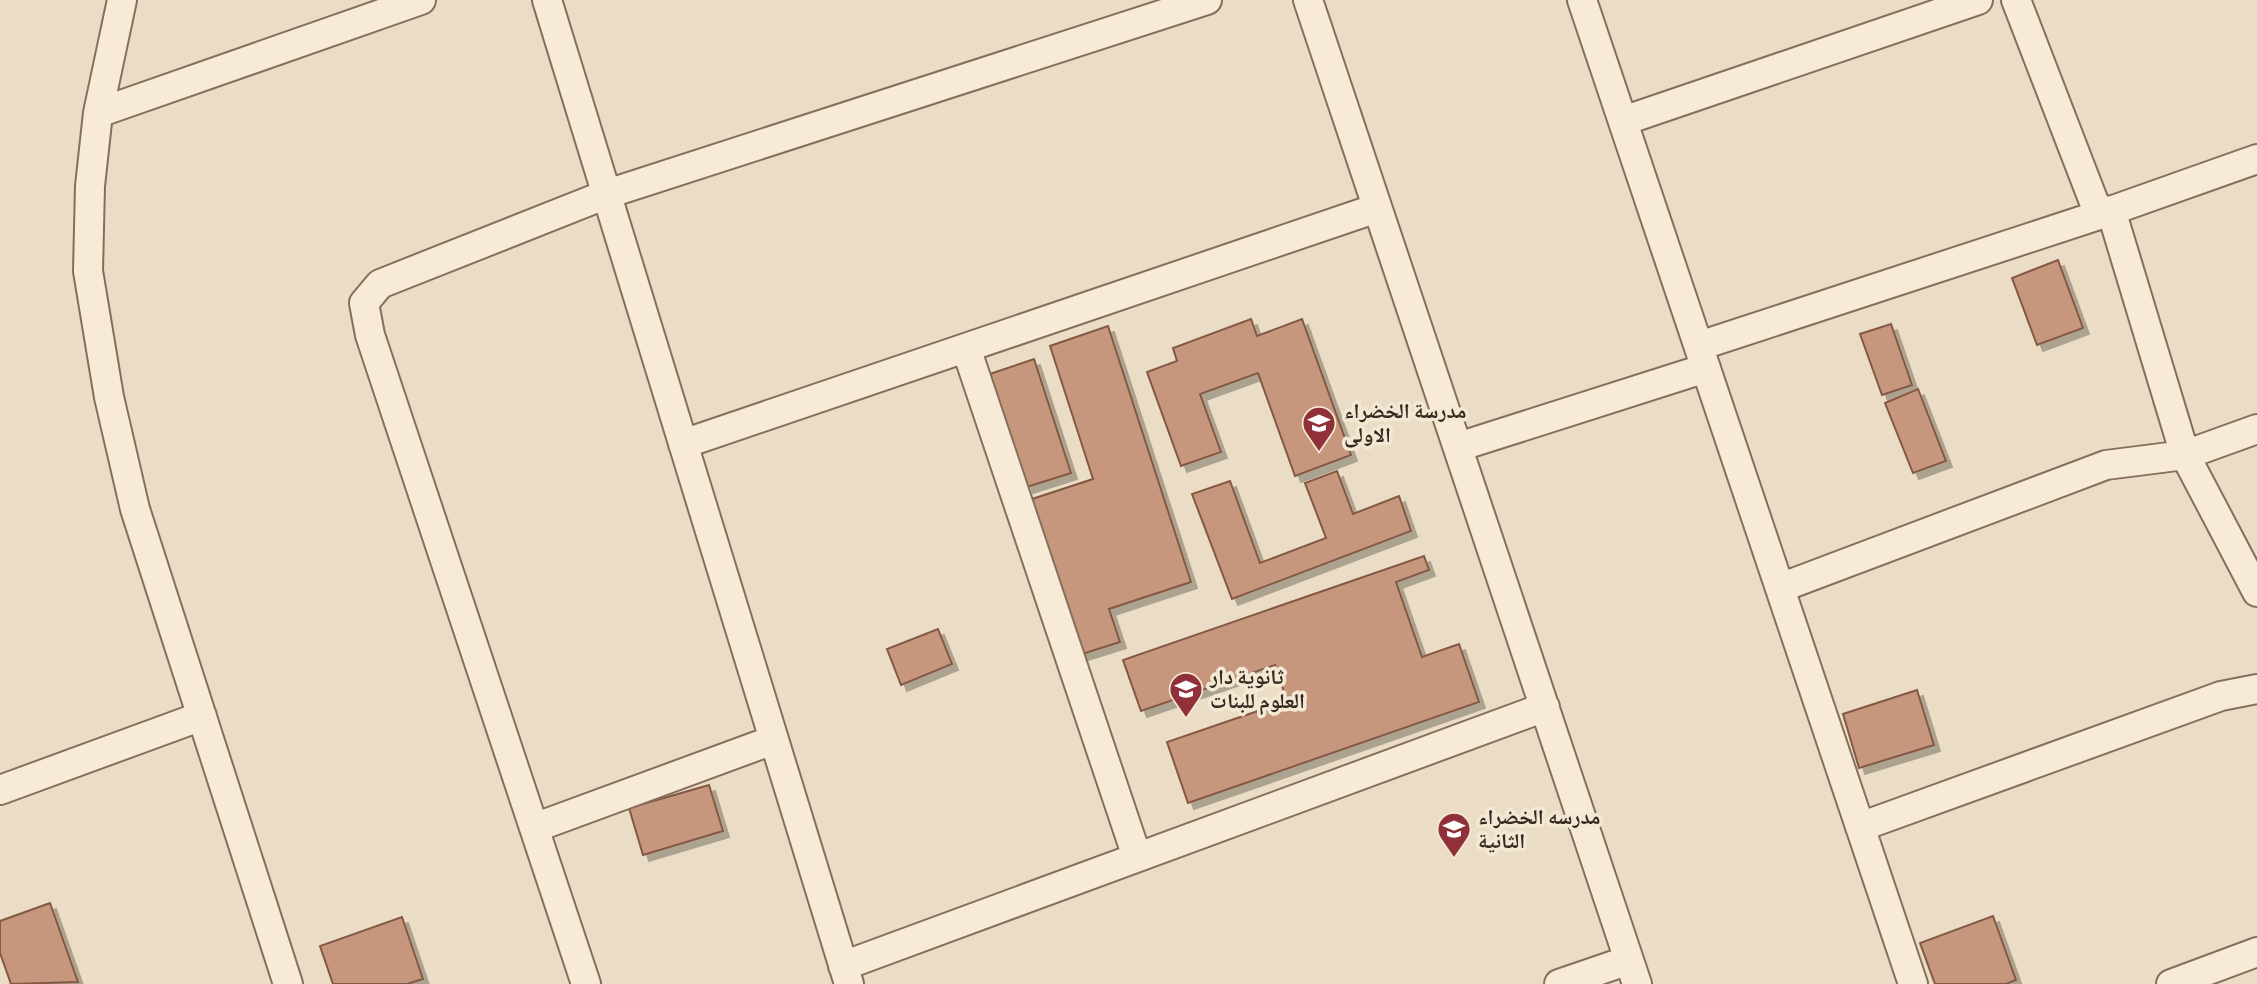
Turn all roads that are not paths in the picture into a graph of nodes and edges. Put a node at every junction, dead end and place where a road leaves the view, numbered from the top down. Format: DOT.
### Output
graph roads {
  1 [pos="122,0"];
  2 [pos="421,0"];
  3 [pos="547,0"];
  4 [pos="1207,0"];
  5 [pos="1308,0"];
  6 [pos="1582,0"];
  7 [pos="1978,0"];
  8 [pos="2016,0"];
  9 [pos="97,113"];
  10 [pos="1623,121"];
  11 [pos="2257,159"];
  12 [pos="607,194"];
  13 [pos="1377,208"];
  14 [pos="2105,213"];
  15 [pos="966,348"];
  16 [pos="1703,357"];
  17 [pos="2257,429"];
  18 [pos="683,444"];
  19 [pos="1458,447"];
  20 [pos="2185,455"];
  21 [pos="1780,588"];
  22 [pos="2257,592"];
  23 [pos="2257,688"];
  24 [pos="1545,707"];
  25 [pos="202,716"];
  26 [pos="774,740"];
  27 [pos="0,790"];
  28 [pos="1860,827"];
  29 [pos="534,828"];
  30 [pos="1137,857"];
  31 [pos="2257,952"];
  32 [pos="1633,972"];
  33 [pos="846,975"];
  34 [pos="2175,983"];
  35 [pos="288,984"];
  36 [pos="586,984"];
  37 [pos="1559,984"];
  38 [pos="1913,984"];
  1 -- 9 [label="street"];
  2 -- 9 [label="street"];
  3 -- 12 [label="street"];
  4 -- 12 [label="street"];
  5 -- 13 [label="street"];
  6 -- 10 [label="street"];
  7 -- 10 [label="street"];
  8 -- 14 [label="street"];
  9 -- 25 [label="street"];
  10 -- 16 [label="street"];
  11 -- 14 [label="street"];
  12 -- 18 [label="street"];
  12 -- 29 [label="street"];
  13 -- 15 [label="street"];
  13 -- 19 [label="street"];
  14 -- 16 [label="street"];
  14 -- 20 [label="street"];
  15 -- 18 [label="street"];
  15 -- 30 [label="street"];
  16 -- 19 [label="street"];
  16 -- 21 [label="street"];
  17 -- 20 [label="street"];
  18 -- 26 [label="street"];
  19 -- 24 [label="street"];
  20 -- 21 [label="street"];
  20 -- 22 [label="street"];
  21 -- 28 [label="street"];
  23 -- 28 [label="street"];
  24 -- 30 [label="street"];
  24 -- 32 [label="street"];
  25 -- 27 [label="street"];
  25 -- 35 [label="street"];
  26 -- 29 [label="street"];
  26 -- 33 [label="street"];
  28 -- 38 [label="street"];
  29 -- 36 [label="street"];
  30 -- 33 [label="street"];
  31 -- 34 [label="street"];
  32 -- 37 [label="street"];
}
